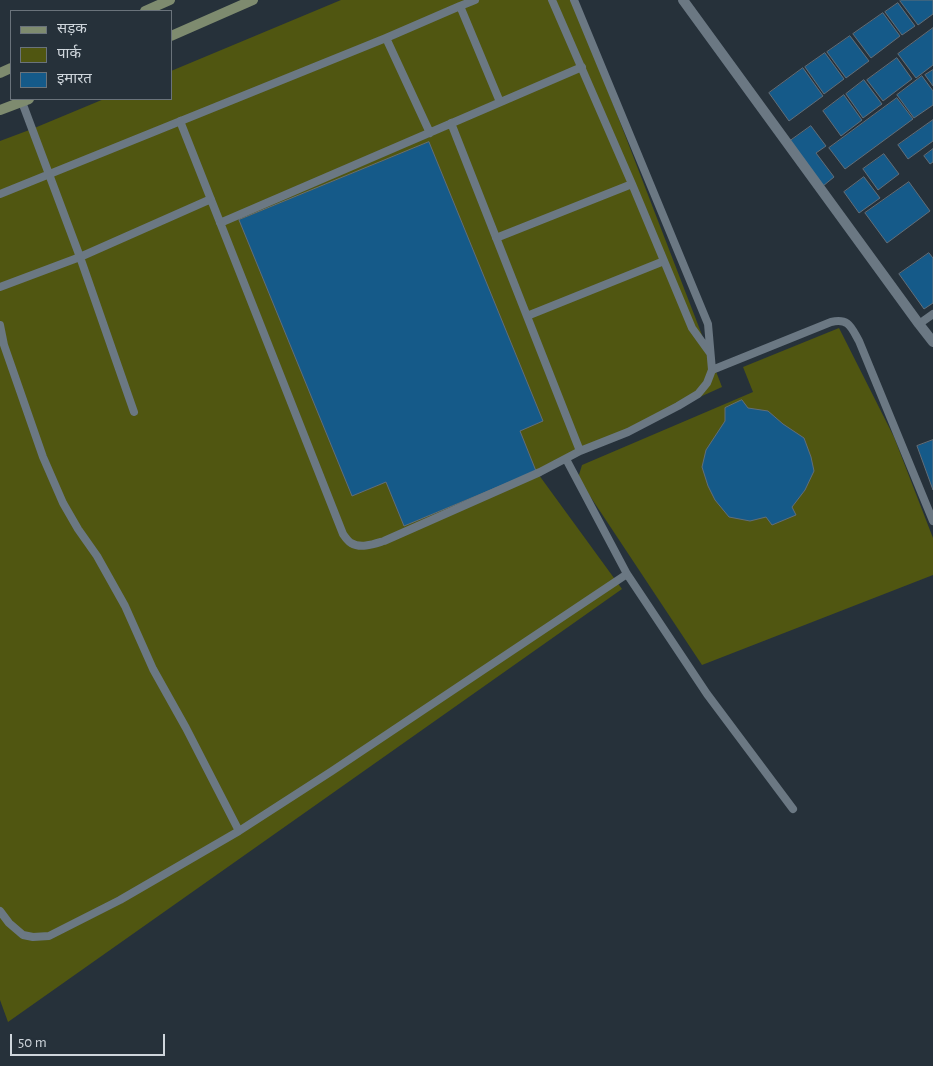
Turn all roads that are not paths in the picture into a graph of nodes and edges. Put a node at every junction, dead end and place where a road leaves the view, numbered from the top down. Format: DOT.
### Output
graph roads {
  1 [pos="170,0"];
  2 [pos="253,0"];
  3 [pos="475,0"];
  4 [pos="552,0"];
  5 [pos="574,0"];
  6 [pos="683,0"];
  7 [pos="460,6"];
  8 [pos="147,10"];
  9 [pos="172,36"];
  10 [pos="386,38"];
  11 [pos="582,67"];
  12 [pos="25,100"];
  13 [pos="500,102"];
  14 [pos="0,110"];
  15 [pos="180,121"];
  16 [pos="451,123"];
  17 [pos="430,133"];
  18 [pos="49,174"];
  19 [pos="632,184"];
  20 [pos="0,194"];
  21 [pos="211,199"];
  22 [pos="220,223"];
  23 [pos="496,238"];
  24 [pos="80,257"];
  25 [pos="664,262"];
  26 [pos="0,286"];
  27 [pos="933,314"];
  28 [pos="527,316"];
  29 [pos="919,324"];
  30 [pos="0,325"];
  31 [pos="933,342"];
  32 [pos="712,355"];
  33 [pos="712,370"];
  34 [pos="134,412"];
  35 [pos="580,451"];
  36 [pos="566,459"];
  37 [pos="933,521"];
  38 [pos="627,574"];
  39 [pos="794,809"];
  40 [pos="239,831"];
  41 [pos="0,911"];
  1 -- 8 [label="main road"];
  2 -- 9 [label="main road"];
  3 -- 7 [label="lane"];
  4 -- 11 [label="lane"];
  5 -- 32 [label="lane"];
  6 -- 29 [label="street"];
  7 -- 10 [label="lane"];
  7 -- 13 [label="lane"];
  10 -- 15 [label="lane"];
  10 -- 17 [label="lane"];
  11 -- 13 [label="lane"];
  11 -- 19 [label="lane"];
  12 -- 14 [label="main road"];
  12 -- 18 [label="lane"];
  13 -- 16 [label="lane"];
  15 -- 18 [label="lane"];
  15 -- 21 [label="lane"];
  16 -- 17 [label="lane"];
  16 -- 23 [label="lane"];
  17 -- 22 [label="lane"];
  18 -- 20 [label="lane"];
  18 -- 24 [label="lane"];
  19 -- 23 [label="lane"];
  19 -- 25 [label="lane"];
  21 -- 22 [label="lane"];
  21 -- 24 [label="lane"];
  22 -- 36 [label="lane"];
  23 -- 28 [label="lane"];
  24 -- 26 [label="lane"];
  24 -- 34 [label="lane"];
  25 -- 28 [label="lane"];
  25 -- 32 [label="lane"];
  27 -- 29 [label="lane"];
  28 -- 35 [label="lane"];
  29 -- 31 [label="street"];
  30 -- 40 [label="lane"];
  32 -- 33 [label="lane"];
  33 -- 35 [label="lane"];
  33 -- 37 [label="lane"];
  35 -- 36 [label="lane"];
  36 -- 38 [label="lane"];
  38 -- 39 [label="lane"];
  38 -- 40 [label="lane"];
  40 -- 41 [label="lane"];
}
